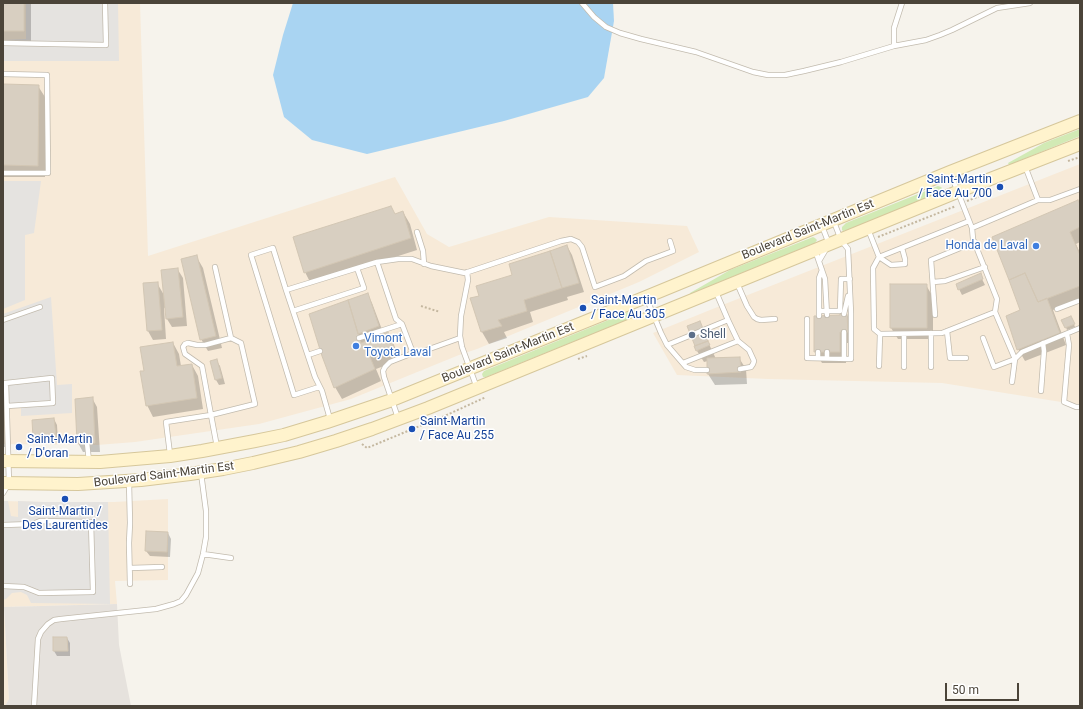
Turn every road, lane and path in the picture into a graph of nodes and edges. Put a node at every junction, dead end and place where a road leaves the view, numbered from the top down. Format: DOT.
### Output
graph roads {
  1 [pos="105,3"];
  2 [pos="582,3"];
  3 [pos="902,3"];
  4 [pos="1030,3"];
  5 [pos="3,43"];
  6 [pos="894,46"];
  7 [pos="3,74"];
  8 [pos="1080,121"];
  9 [pos="1080,144"];
  10 [pos="1024,165"];
  11 [pos="950,172"];
  12 [pos="3,173"];
  13 [pos="1080,188"];
  14 [pos="957,192"];
  15 [pos="1038,200"];
  16 [pos="953,207"];
  17 [pos="833,220"];
  18 [pos="969,221"];
  19 [pos="822,225"];
  20 [pos="868,228"];
  21 [pos="972,228"];
  22 [pos="417,232"];
  23 [pos="878,237"];
  24 [pos="841,240"];
  25 [pos="670,241"];
  26 [pos="975,242"];
  27 [pos="829,244"];
  28 [pos="902,248"];
  29 [pos="817,256"];
  30 [pos="879,257"];
  31 [pos="377,262"];
  32 [pos="424,264"];
  33 [pos="215,267"];
  34 [pos="984,267"];
  35 [pos="357,268"];
  36 [pos="822,270"];
  37 [pos="467,272"];
  38 [pos="850,279"];
  39 [pos="737,282"];
  40 [pos="932,282"];
  41 [pos="850,288"];
  42 [pos="286,290"];
  43 [pos="715,290"];
  44 [pos="646,297"];
  45 [pos="1080,301"];
  46 [pos="421,306"];
  47 [pos="40,307"];
  48 [pos="1057,309"];
  49 [pos="293,311"];
  50 [pos="440,312"];
  51 [pos="995,312"];
  52 [pos="827,313"];
  53 [pos="844,314"];
  54 [pos="935,315"];
  55 [pos="653,316"];
  56 [pos="775,319"];
  57 [pos="807,319"];
  58 [pos="3,320"];
  59 [pos="728,320"];
  60 [pos="402,324"];
  61 [pos="1080,328"];
  62 [pos="947,331"];
  63 [pos="844,332"];
  64 [pos="931,333"];
  65 [pos="880,334"];
  66 [pos="904,334"];
  67 [pos="1067,334"];
  68 [pos="230,338"];
  69 [pos="359,338"];
  70 [pos="460,338"];
  71 [pos="983,338"];
  72 [pos="738,341"];
  73 [pos="1043,343"];
  74 [pos="667,345"];
  75 [pos="320,351"];
  76 [pos="818,352"];
  77 [pos="827,352"];
  78 [pos="413,353"];
  79 [pos="591,354"];
  80 [pos="308,355"];
  81 [pos="818,358"];
  82 [pos="827,358"];
  83 [pos="966,358"];
  84 [pos="578,359"];
  85 [pos="844,359"];
  86 [pos="1014,359"];
  87 [pos="683,363"];
  88 [pos="879,366"];
  89 [pos="931,367"];
  90 [pos="904,368"];
  91 [pos="469,369"];
  92 [pos="740,369"];
  93 [pos="707,370"];
  94 [pos="1012,382"];
  95 [pos="5,384"];
  96 [pos="319,387"];
  97 [pos="477,388"];
  98 [pos="5,391"];
  99 [pos="1040,391"];
  100 [pos="489,396"];
  101 [pos="392,400"];
  102 [pos="7,406"];
  103 [pos="1080,407"];
  104 [pos="212,416"];
  105 [pos="399,419"];
  106 [pos="330,421"];
  107 [pos="87,443"];
  108 [pos="218,448"];
  109 [pos="367,448"];
  110 [pos="170,456"];
  111 [pos="6,461"];
  112 [pos="89,462"];
  113 [pos="201,473"];
  114 [pos="128,481"];
  115 [pos="5,486"];
  116 [pos="3,525"];
  117 [pos="203,554"];
  118 [pos="231,558"];
  119 [pos="162,567"];
  120 [pos="130,568"];
  121 [pos="130,584"];
  122 [pos="3,586"];
  123 [pos="34,706"];
  1 -- 5 [label="lane"];
  2 -- 6 [label="lane"];
  3 -- 6 [label="lane"];
  4 -- 6 [label="lane"];
  7 -- 12 [label="lane"];
  8 -- 11 [label="main road, Boulevard Saint-Martin Est"];
  9 -- 10 [label="main road, Boulevard Saint-Martin Est"];
  10 -- 14 [label="main road, Boulevard Saint-Martin Est"];
  10 -- 15 [label="lane"];
  11 -- 14 [label="lane"];
  11 -- 17 [label="main road, Boulevard Saint-Martin Est"];
  13 -- 15 [label="lane"];
  14 -- 18 [label="lane"];
  14 -- 20 [label="main road, Boulevard Saint-Martin Est"];
  15 -- 21 [label="lane"];
  16 -- 23 [label="path"];
  17 -- 19 [label="main road, Boulevard Saint-Martin Est"];
  17 -- 24 [label="lane"];
  18 -- 21 [label="lane"];
  18 -- 28 [label="lane"];
  19 -- 27 [label="lane"];
  19 -- 44 [label="main road, Boulevard Saint-Martin Est"];
  20 -- 24 [label="main road, Boulevard Saint-Martin Est"];
  20 -- 30 [label="lane"];
  21 -- 26 [label="lane"];
  22 -- 32 [label="lane"];
  24 -- 27 [label="main road, Boulevard Saint-Martin Est"];
  24 -- 38 [label="lane"];
  25 -- 37 [label="lane"];
  26 -- 34 [label="lane"];
  26 -- 40 [label="lane"];
  27 -- 29 [label="main road, Boulevard Saint-Martin Est"];
  28 -- 30 [label="lane"];
  28 -- 30 [label="lane"];
  29 -- 36 [label="lane"];
  29 -- 39 [label="main road, Boulevard Saint-Martin Est"];
  30 -- 65 [label="lane"];
  31 -- 32 [label="lane"];
  31 -- 35 [label="lane"];
  31 -- 60 [label="lane"];
  32 -- 37 [label="lane"];
  33 -- 68 [label="lane"];
  34 -- 40 [label="lane"];
  34 -- 51 [label="lane"];
  35 -- 42 [label="lane"];
  35 -- 49 [label="lane"];
  36 -- 52 [label="lane"];
  36 -- 52 [label="lane"];
  37 -- 70 [label="lane"];
  38 -- 41 [label="lane"];
  38 -- 52 [label="lane"];
  39 -- 43 [label="main road, Boulevard Saint-Martin Est"];
  39 -- 56 [label="lane"];
  40 -- 54 [label="lane"];
  41 -- 53 [label="lane"];
  41 -- 85 [label="lane"];
  42 -- 49 [label="lane"];
  42 -- 96 [label="lane"];
  43 -- 55 [label="main road, Boulevard Saint-Martin Est"];
  43 -- 59 [label="lane"];
  44 -- 55 [label="lane"];
  44 -- 91 [label="main road, Boulevard Saint-Martin Est"];
  45 -- 48 [label="lane"];
  46 -- 50 [label="path"];
  47 -- 58 [label="lane"];
  49 -- 80 [label="lane"];
  51 -- 62 [label="lane"];
  51 -- 86 [label="lane"];
  55 -- 74 [label="lane"];
  55 -- 97 [label="main road, Boulevard Saint-Martin Est"];
  57 -- 81 [label="lane"];
  59 -- 72 [label="lane"];
  59 -- 74 [label="lane"];
  60 -- 69 [label="lane"];
  60 -- 78 [label="lane"];
  61 -- 67 [label="lane"];
  62 -- 64 [label="lane"];
  62 -- 83 [label="lane"];
  63 -- 85 [label="lane"];
  64 -- 66 [label="lane"];
  64 -- 89 [label="lane"];
  65 -- 66 [label="lane"];
  65 -- 88 [label="lane"];
  66 -- 90 [label="lane"];
  67 -- 73 [label="lane"];
  67 -- 103 [label="lane"];
  68 -- 104 [label="lane"];
  68 -- 104 [label="lane"];
  70 -- 78 [label="lane"];
  70 -- 91 [label="lane"];
  71 -- 86 [label="lane"];
  72 -- 87 [label="lane"];
  72 -- 92 [label="lane"];
  73 -- 86 [label="lane"];
  73 -- 99 [label="lane"];
  74 -- 87 [label="lane"];
  75 -- 80 [label="lane"];
  76 -- 81 [label="lane"];
  77 -- 82 [label="lane"];
  78 -- 101 [label="lane"];
  79 -- 84 [label="path"];
  80 -- 96 [label="lane"];
  81 -- 82 [label="lane"];
  82 -- 85 [label="lane"];
  86 -- 94 [label="lane"];
  87 -- 93 [label="lane"];
  91 -- 97 [label="lane"];
  91 -- 101 [label="main road, Boulevard Saint-Martin Est"];
  95 -- 98 [label="lane"];
  95 -- 102 [label="lane"];
  96 -- 106 [label="lane"];
  97 -- 105 [label="main road, Boulevard Saint-Martin Est"];
  98 -- 102 [label="lane"];
  100 -- 109 [label="path"];
  101 -- 105 [label="lane"];
  101 -- 106 [label="main road, Boulevard Saint-Martin Est"];
  102 -- 111 [label="lane"];
  104 -- 108 [label="lane"];
  104 -- 110 [label="lane"];
  105 -- 113 [label="main road, Boulevard Saint-Martin Est"];
  106 -- 108 [label="main road, Boulevard Saint-Martin Est"];
  107 -- 112 [label="lane"];
  108 -- 110 [label="main road, Boulevard Saint-Martin Est"];
  110 -- 112 [label="main road, Boulevard Saint-Martin Est"];
  111 -- 112 [label="main road, Boulevard Saint-Martin Est"];
  111 -- 115 [label="lane"];
  113 -- 114 [label="main road, Boulevard Saint-Martin Est"];
  113 -- 117 [label="lane"];
  114 -- 115 [label="main road, Boulevard Saint-Martin Est"];
  114 -- 120 [label="lane"];
  116 -- 122 [label="lane"];
  117 -- 118 [label="lane"];
  117 -- 123 [label="lane"];
  119 -- 120 [label="lane"];
  120 -- 121 [label="lane"];
}
